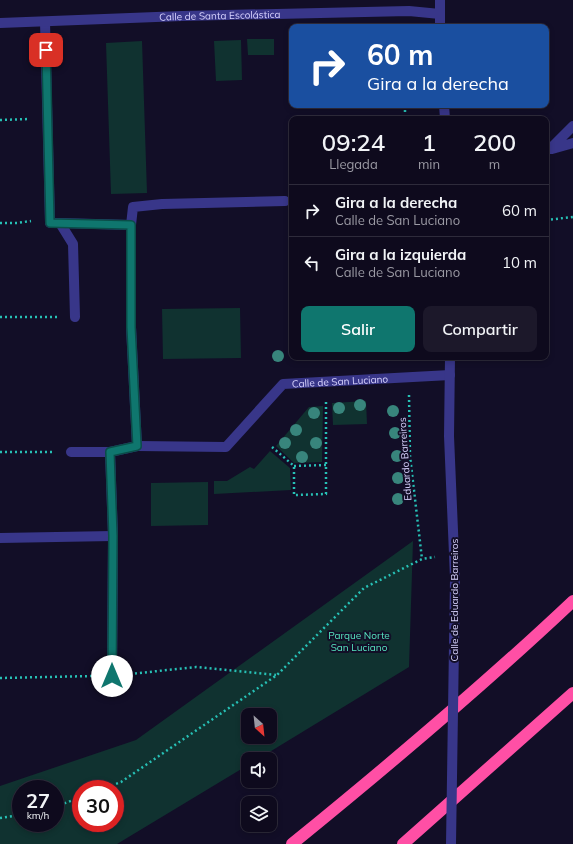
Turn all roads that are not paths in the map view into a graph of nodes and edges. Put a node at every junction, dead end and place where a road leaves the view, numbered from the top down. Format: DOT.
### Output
graph roads {
  1 [pos="440,0"];
  2 [pos="440,14"];
  3 [pos="45,22"];
  4 [pos="0,23"];
  5 [pos="440,24"];
  6 [pos="573,126"];
  7 [pos="573,143"];
  8 [pos="549,149"];
  9 [pos="549,150"];
  10 [pos="285,201"];
  11 [pos="55,223"];
  12 [pos="131,225"];
  13 [pos="75,317"];
  14 [pos="450,360"];
  15 [pos="450,375"];
  16 [pos="137,446"];
  17 [pos="71,452"];
  18 [pos="110,452"];
  19 [pos="113,536"];
  20 [pos="0,538"];
  21 [pos="573,602"];
  22 [pos="112,676"];
  23 [pos="573,693"];
  24 [pos="292,844"];
  25 [pos="403,844"];
  26 [pos="451,844"];
  1 -- 2 [label="street"];
  2 -- 3 [label="street, Calle de Santa Escolástica"];
  2 -- 5 [label="street"];
  3 -- 4 [label="street, Calle de Santa Escolástica"];
  3 -- 11 [label="street"];
  6 -- 8 [label="street"];
  7 -- 9 [label="street"];
  10 -- 12 [label="street"];
  11 -- 12 [label="street"];
  11 -- 13 [label="street"];
  12 -- 16 [label="street"];
  14 -- 15 [label="street, Calle de Eduardo Barreiros"];
  15 -- 16 [label="street, Calle de San Luciano"];
  15 -- 26 [label="street, Calle de Eduardo Barreiros, bridge"];
  16 -- 18 [label="street, Calle de San Luciano"];
  17 -- 18 [label="street, Calle de San Luciano"];
  18 -- 19 [label="street"];
  19 -- 20 [label="street"];
  19 -- 22 [label="street"];
  21 -- 24 [label="highway"];
  23 -- 25 [label="highway"];
}
